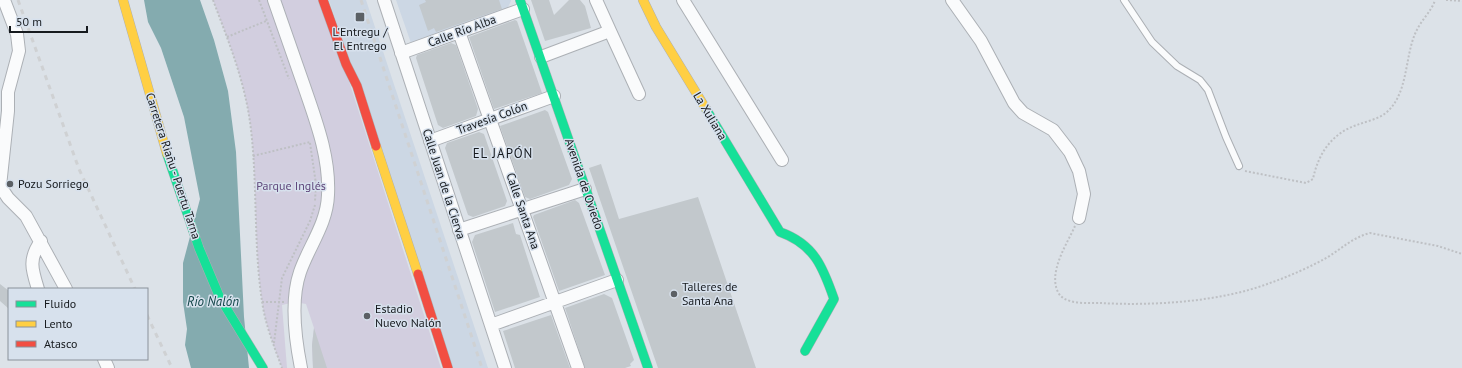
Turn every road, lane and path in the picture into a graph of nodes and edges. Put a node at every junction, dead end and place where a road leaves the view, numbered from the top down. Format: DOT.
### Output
graph roads {
  1 [pos="4,0"];
  2 [pos="123,0"];
  3 [pos="213,0"];
  4 [pos="259,0"];
  5 [pos="274,0"];
  6 [pos="323,0"];
  7 [pos="384,0"];
  8 [pos="596,0"];
  9 [pos="643,0"];
  10 [pos="683,0"];
  11 [pos="952,0"];
  12 [pos="1124,0"];
  13 [pos="1435,0"];
  14 [pos="1446,0"];
  15 [pos="1462,1"];
  16 [pos="522,4"];
  17 [pos="266,21"];
  18 [pos="610,31"];
  19 [pos="459,32"];
  20 [pos="227,37"];
  21 [pos="401,53"];
  22 [pos="541,57"];
  23 [pos="292,86"];
  24 [pos="639,94"];
  25 [pos="554,96"];
  26 [pos="491,119"];
  27 [pos="308,135"];
  28 [pos="430,141"];
  29 [pos="310,142"];
  30 [pos="253,156"];
  31 [pos="782,160"];
  32 [pos="1239,166"];
  33 [pos="585,188"];
  34 [pos="523,209"];
  35 [pos="1079,218"];
  36 [pos="459,230"];
  37 [pos="40,241"];
  38 [pos="1462,254"];
  39 [pos="617,280"];
  40 [pos="38,288"];
  41 [pos="65,288"];
  42 [pos="279,301"];
  43 [pos="262,302"];
  44 [pos="555,302"];
  45 [pos="491,325"];
  46 [pos="273,344"];
  47 [pos="805,351"];
  48 [pos="263,368"];
  49 [pos="282,368"];
  50 [pos="301,368"];
  51 [pos="448,368"];
  52 [pos="505,368"];
  53 [pos="578,368"];
  54 [pos="648,368"];
  1 -- 37 [label="street"];
  2 -- 48 [label="street, Carretera Riañu - Puertu Tarna"];
  3 -- 20 [label="path"];
  4 -- 17 [label="path"];
  5 -- 50 [label="street"];
  6 -- 51 [label="street"];
  7 -- 21 [label="street, Calle Juan de la Cierva"];
  8 -- 18 [label="street"];
  9 -- 47 [label="street, La Xuliana"];
  10 -- 31 [label="street"];
  11 -- 35 [label="street"];
  12 -- 32 [label="lane"];
  13 -- 32 [label="path"];
  14 -- 15 [label="path"];
  16 -- 19 [label="street, Calle Río Alba"];
  16 -- 22 [label="street, Avenida de Oviedo"];
  17 -- 20 [label="path"];
  17 -- 23 [label="path"];
  18 -- 22 [label="street"];
  18 -- 24 [label="street"];
  19 -- 21 [label="street, Calle Río Alba"];
  19 -- 26 [label="street, Calle Santa Ana"];
  20 -- 30 [label="path"];
  21 -- 28 [label="street, Calle Juan de la Cierva"];
  22 -- 25 [label="street, Avenida de Oviedo"];
  25 -- 26 [label="street, Travesía Colón"];
  25 -- 33 [label="street, Avenida de Oviedo"];
  26 -- 28 [label="street, Travesía Colón"];
  26 -- 34 [label="street, Calle Santa Ana"];
  27 -- 29 [label="path"];
  28 -- 36 [label="street, Calle Juan de la Cierva"];
  29 -- 30 [label="path"];
  29 -- 42 [label="path"];
  30 -- 43 [label="path"];
  33 -- 34 [label="street"];
  33 -- 39 [label="street, Avenida de Oviedo"];
  34 -- 36 [label="street"];
  34 -- 44 [label="street, Calle Santa Ana"];
  35 -- 38 [label="path"];
  36 -- 45 [label="street, Calle Juan de la Cierva"];
  37 -- 40 [label="street"];
  37 -- 41 [label="street"];
  39 -- 44 [label="street"];
  39 -- 54 [label="street, Avenida de Oviedo"];
  42 -- 43 [label="path"];
  42 -- 46 [label="path"];
  43 -- 46 [label="path"];
  44 -- 45 [label="street"];
  44 -- 53 [label="street, Calle Santa Ana"];
  45 -- 52 [label="street, Calle Juan de la Cierva"];
  46 -- 49 [label="path"];
}
